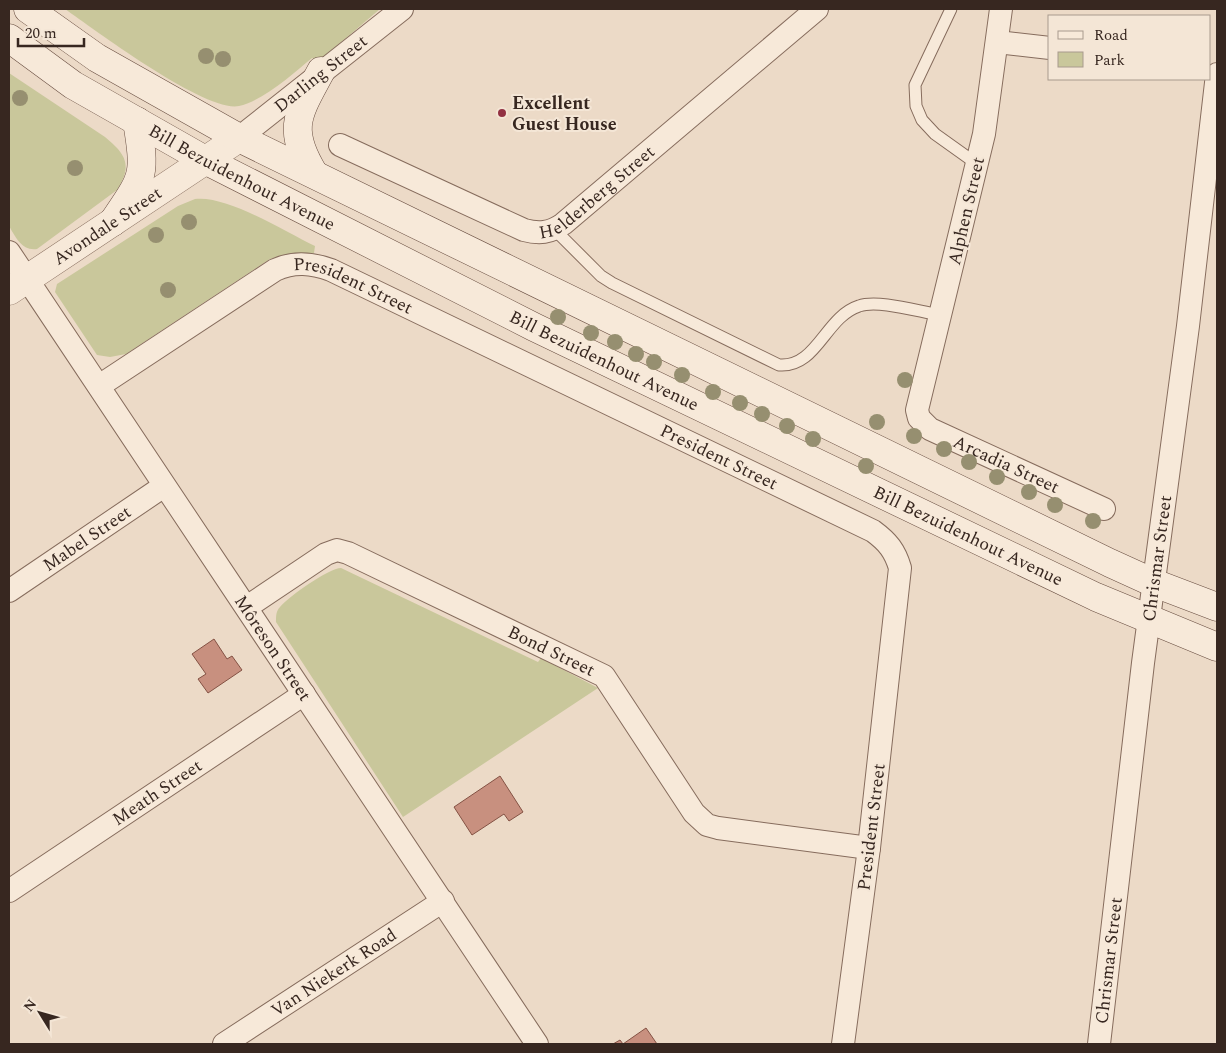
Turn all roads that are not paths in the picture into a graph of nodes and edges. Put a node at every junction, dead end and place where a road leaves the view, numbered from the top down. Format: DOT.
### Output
graph roads {
  1 [pos="28,9"];
  2 [pos="402,9"];
  3 [pos="817,9"];
  4 [pos="952,9"];
  5 [pos="1001,9"];
  6 [pos="9,38"];
  7 [pos="997,42"];
  8 [pos="1048,48"];
  9 [pos="322,71"];
  10 [pos="1217,72"];
  11 [pos="137,121"];
  12 [pos="239,138"];
  13 [pos="340,145"];
  14 [pos="205,160"];
  15 [pos="977,164"];
  16 [pos="314,174"];
  17 [pos="113,222"];
  18 [pos="555,230"];
  19 [pos="9,252"];
  20 [pos="18,285"];
  21 [pos="940,315"];
  22 [pos="99,386"];
  23 [pos="917,410"];
  24 [pos="164,486"];
  25 [pos="1104,510"];
  26 [pos="1154,583"];
  27 [pos="9,591"];
  28 [pos="247,607"];
  29 [pos="1217,607"];
  30 [pos="1149,620"];
  31 [pos="1217,647"];
  32 [pos="304,694"];
  33 [pos="869,848"];
  34 [pos="9,891"];
  35 [pos="443,900"];
  36 [pos="224,1044"];
  37 [pos="538,1044"];
  38 [pos="843,1044"];
  39 [pos="1099,1044"];
  1 -- 12 [label="main road, Bill Bezuidenhout Avenue"];
  2 -- 9 [label="street, Darling Street"];
  3 -- 18 [label="street, Helderberg Street"];
  4 -- 15 [label="lane"];
  5 -- 7 [label="street, Alphen Street"];
  6 -- 11 [label="main road, Bill Bezuidenhout Avenue"];
  7 -- 8 [label="street"];
  7 -- 15 [label="street, Alphen Street"];
  9 -- 12 [label="street, Darling Street"];
  9 -- 16 [label="main road"];
  10 -- 26 [label="street, Chrismar Street"];
  11 -- 14 [label="main road, Bill Bezuidenhout Avenue"];
  11 -- 17 [label="main road"];
  12 -- 14 [label="main road, Avondale Street"];
  12 -- 16 [label="main road, Bill Bezuidenhout Avenue"];
  13 -- 18 [label="street, Helderberg Street"];
  14 -- 17 [label="main road, Avondale Street"];
  14 -- 30 [label="main road, Bill Bezuidenhout Avenue"];
  15 -- 21 [label="street, Alphen Street"];
  16 -- 26 [label="main road, Bill Bezuidenhout Avenue"];
  17 -- 20 [label="main road, Avondale Street"];
  18 -- 21 [label="lane"];
  19 -- 20 [label="street, Môreson Street"];
  20 -- 22 [label="street, Môreson Street"];
  21 -- 23 [label="street, Alphen Street"];
  22 -- 24 [label="street, Môreson Street"];
  22 -- 33 [label="street, President Street"];
  23 -- 25 [label="street, Arcadia Street"];
  24 -- 27 [label="street, Mabel Street"];
  24 -- 28 [label="street, Môreson Street"];
  26 -- 29 [label="main road, Bill Bezuidenhout Avenue"];
  26 -- 30 [label="street, Chrismar Street"];
  28 -- 32 [label="street, Môreson Street"];
  28 -- 33 [label="street, Bond Street"];
  30 -- 31 [label="main road, Bill Bezuidenhout Avenue"];
  30 -- 39 [label="street, Chrismar Street"];
  32 -- 34 [label="street, Meath Street"];
  32 -- 35 [label="street, Môreson Street"];
  33 -- 38 [label="street, President Street"];
  35 -- 36 [label="street, Van Niekerk Road"];
  35 -- 37 [label="street, Môreson Street"];
}
